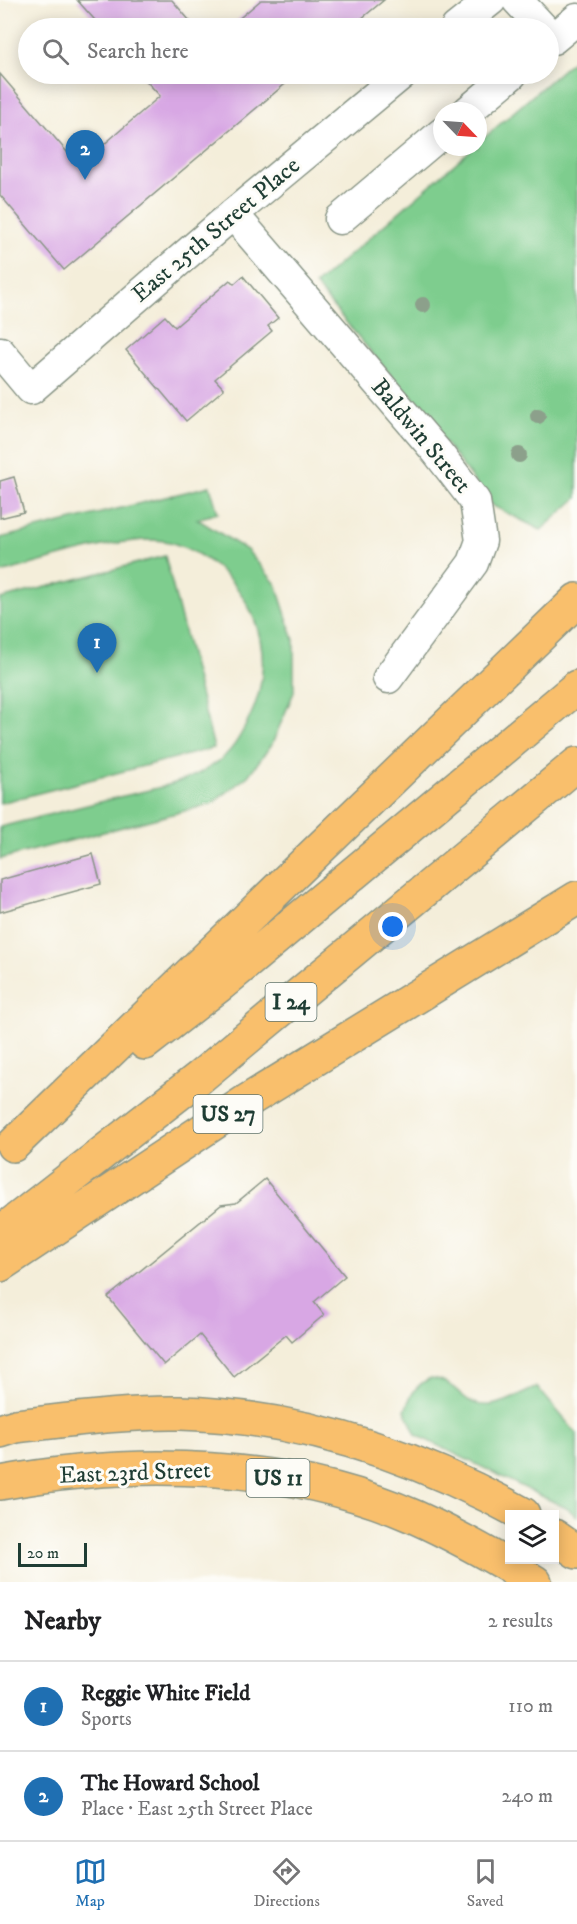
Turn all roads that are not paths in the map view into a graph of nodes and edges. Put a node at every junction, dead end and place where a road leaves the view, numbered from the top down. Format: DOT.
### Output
graph roads {
  1 [pos="490,0"];
  2 [pos="517,0"];
  3 [pos="468,18"];
  4 [pos="532,18"];
  5 [pos="577,19"];
  6 [pos="559,30"];
  7 [pos="390,84"];
  8 [pos="500,84"];
  9 [pos="479,102"];
  10 [pos="433,141"];
  11 [pos="233,214"];
  12 [pos="340,219"];
  13 [pos="0,352"];
  14 [pos="577,600"];
  15 [pos="388,678"];
  16 [pos="577,687"];
  17 [pos="577,764"];
  18 [pos="577,898"];
  19 [pos="577,922"];
  20 [pos="460,970"];
  21 [pos="7,1149"];
  22 [pos="0,1233"];
  23 [pos="0,1265"];
  24 [pos="0,1431"];
  25 [pos="0,1483"];
  26 [pos="514,1510"];
  27 [pos="559,1539"];
  28 [pos="577,1552"];
  29 [pos="535,1582"];
  1 -- 3 [label="street"];
  2 -- 4 [label="street"];
  5 -- 6 [label="street"];
  7 -- 11 [label="street, East 25th Street Place"];
  8 -- 9 [label="street"];
  10 -- 12 [label="street"];
  11 -- 13 [label="street, East 25th Street Place"];
  11 -- 15 [label="street, Baldwin Street"];
  14 -- 21 [label="main road"];
  16 -- 21 [label="main road, I 24"];
  17 -- 22 [label="main road, I 24"];
  18 -- 20 [label="main road, US 27"];
  19 -- 20 [label="main road"];
  20 -- 23 [label="main road, US 27"];
  24 -- 26 [label="main road, US 11"];
  25 -- 29 [label="main road, East 23rd Street / US 11"];
  27 -- 28 [label="main road"];
}
